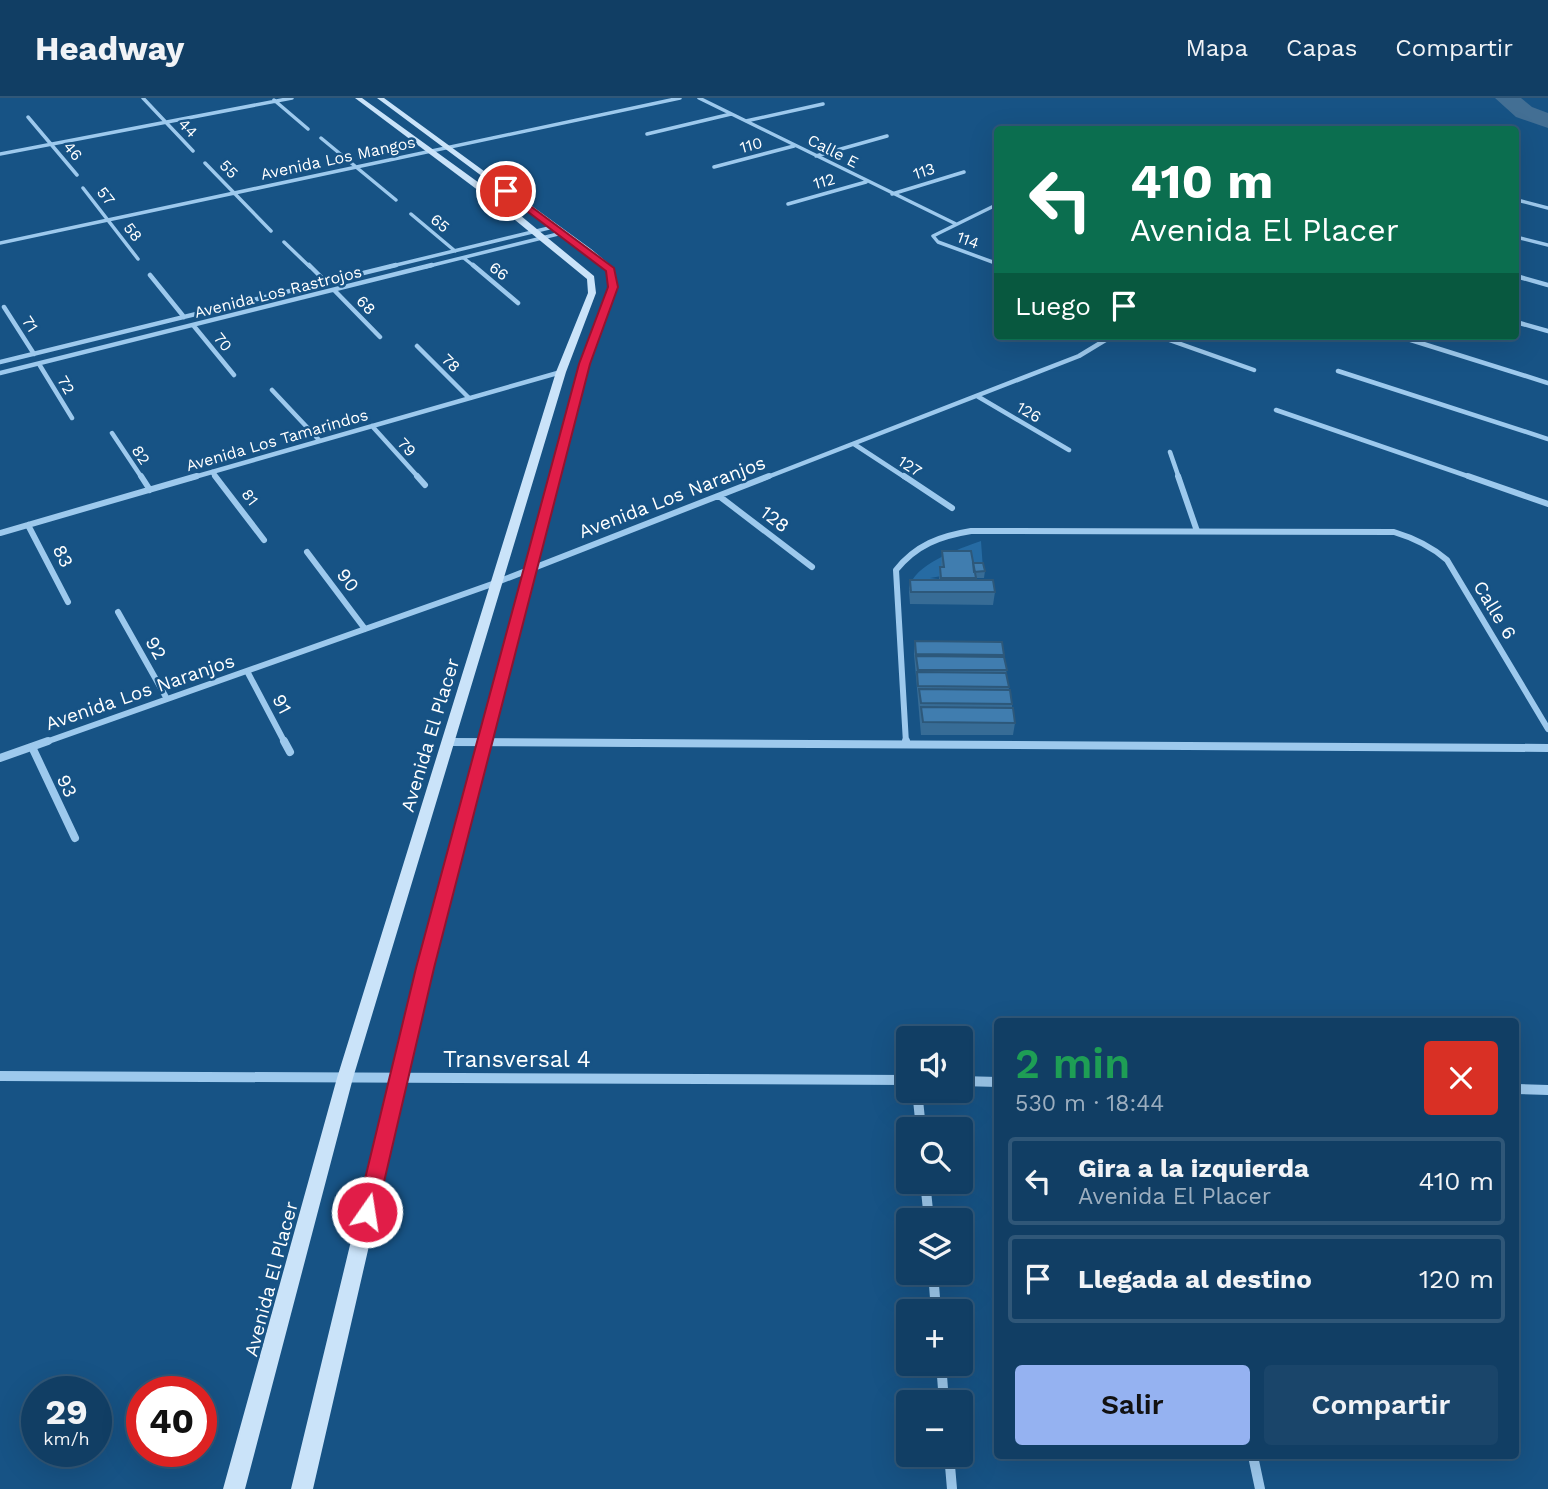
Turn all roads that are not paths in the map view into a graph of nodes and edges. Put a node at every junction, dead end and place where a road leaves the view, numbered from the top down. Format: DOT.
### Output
graph roads {
  1 [pos="143,98"];
  2 [pos="292,98"];
  3 [pos="358,98"];
  4 [pos="380,98"];
  5 [pos="680,98"];
  6 [pos="699,98"];
  7 [pos="274,99"];
  8 [pos="823,104"];
  9 [pos="731,114"];
  10 [pos="28,117"];
  11 [pos="165,122"];
  12 [pos="745,122"];
  13 [pos="308,129"];
  14 [pos="647,134"];
  15 [pos="887,136"];
  16 [pos="321,138"];
  17 [pos="50,144"];
  18 [pos="795,146"];
  19 [pos="447,147"];
  20 [pos="193,151"];
  21 [pos="429,151"];
  22 [pos="0,154"];
  23 [pos="816,156"];
  24 [pos="205,163"];
  25 [pos="355,167"];
  26 [pos="714,167"];
  27 [pos="964,172"];
  28 [pos="77,175"];
  29 [pos="866,182"];
  30 [pos="83,188"];
  31 [pos="235,193"];
  32 [pos="892,194"];
  33 [pos="396,200"];
  34 [pos="1521,201"];
  35 [pos="788,204"];
  36 [pos="994,206"];
  37 [pos="1548,208"];
  38 [pos="411,215"];
  39 [pos="108,220"];
  40 [pos="956,224"];
  41 [pos="558,230"];
  42 [pos="271,231"];
  43 [pos="538,235"];
  44 [pos="1519,238"];
  45 [pos="284,242"];
  46 [pos="0,243"];
  47 [pos="1548,245"];
  48 [pos="455,251"];
  49 [pos="138,259"];
  50 [pos="465,259"];
  51 [pos="994,263"];
  52 [pos="150,275"];
  53 [pos="1519,277"];
  54 [pos="326,282"];
  55 [pos="1548,285"];
  56 [pos="335,291"];
  57 [pos="518,303"];
  58 [pos="4,307"];
  59 [pos="184,317"];
  60 [pos="1519,323"];
  61 [pos="193,325"];
  62 [pos="1548,331"];
  63 [pos="380,337"];
  64 [pos="1105,340"];
  65 [pos="1169,340"];
  66 [pos="1411,340"];
  67 [pos="417,346"];
  68 [pos="34,354"];
  69 [pos="0,362"];
  70 [pos="39,363"];
  71 [pos="1254,370"];
  72 [pos="561,372"];
  73 [pos="1338,372"];
  74 [pos="0,373"];
  75 [pos="234,375"];
  76 [pos="1548,383"];
  77 [pos="272,390"];
  78 [pos="977,396"];
  79 [pos="468,397"];
  80 [pos="1276,410"];
  81 [pos="72,418"];
  82 [pos="372,426"];
  83 [pos="112,433"];
  84 [pos="1548,439"];
  85 [pos="319,440"];
  86 [pos="855,444"];
  87 [pos="1069,450"];
  88 [pos="1170,452"];
  89 [pos="212,472"];
  90 [pos="425,485"];
  91 [pos="150,490"];
  92 [pos="719,496"];
  93 [pos="1548,504"];
  94 [pos="952,508"];
  95 [pos="28,525"];
  96 [pos="1197,531"];
  97 [pos="0,533"];
  98 [pos="264,540"];
  99 [pos="307,552"];
  100 [pos="813,567"];
  101 [pos="528,570"];
  102 [pos="495,583"];
  103 [pos="68,602"];
  104 [pos="118,612"];
  105 [pos="365,629"];
  106 [pos="247,671"];
  107 [pos="167,699"];
  108 [pos="1548,729"];
  109 [pos="449,742"];
  110 [pos="483,742"];
  111 [pos="906,744"];
  112 [pos="32,747"];
  113 [pos="1548,748"];
  114 [pos="290,752"];
  115 [pos="0,758"];
  116 [pos="75,838"];
  117 [pos="0,1076"];
  118 [pos="345,1078"];
  119 [pos="398,1078"];
  120 [pos="896,1080"];
  121 [pos="973,1081"];
  122 [pos="994,1082"];
  123 [pos="1519,1089"];
  124 [pos="1548,1090"];
  125 [pos="1254,1459"];
  126 [pos="950,1467"];
  127 [pos="234,1489"];
  128 [pos="302,1489"];
  129 [pos="952,1489"];
  130 [pos="1259,1489"];
  1 -- 11 [label="street, 44"];
  2 -- 7 [label="street"];
  3 -- 21 [label="street, Avenida El Placer"];
  4 -- 19 [label="street"];
  5 -- 19 [label="street, Avenida Los Mangos"];
  6 -- 9 [label="street, Calle E"];
  7 -- 11 [label="street"];
  7 -- 13 [label="street"];
  8 -- 12 [label="street"];
  9 -- 12 [label="street, Calle E"];
  9 -- 14 [label="street"];
  10 -- 17 [label="street, 46"];
  11 -- 17 [label="street"];
  11 -- 20 [label="street, 44"];
  12 -- 18 [label="street, Calle E"];
  15 -- 23 [label="street"];
  16 -- 25 [label="street"];
  17 -- 22 [label="street"];
  17 -- 28 [label="street, 46"];
  18 -- 23 [label="street, Calle E"];
  18 -- 26 [label="street, 110"];
  19 -- 21 [label="street, Avenida Los Mangos"];
  19 -- 41 [label="street"];
  21 -- 25 [label="street, Avenida Los Mangos"];
  21 -- 43 [label="street, Avenida El Placer"];
  23 -- 29 [label="street, Calle E"];
  24 -- 31 [label="street, 55"];
  25 -- 31 [label="street, Avenida Los Mangos"];
  25 -- 33 [label="street"];
  27 -- 32 [label="street, 113"];
  29 -- 32 [label="street, Calle E"];
  29 -- 35 [label="street, 112"];
  30 -- 39 [label="street, 57"];
  31 -- 39 [label="street, Avenida Los Mangos"];
  31 -- 42 [label="street, 55"];
  32 -- 40 [label="street, Calle E"];
  34 -- 37 [label="street"];
  36 -- 40 [label="street"];
  38 -- 48 [label="street, 65"];
  39 -- 46 [label="street, Avenida Los Mangos"];
  39 -- 49 [label="street, 58"];
  40 -- 51 [label="street, 114"];
  41 -- 43 [label="street, Avenida Los Rastrojos"];
  41 -- 43 [label="street, Avenida Los Rastrojos"];
  41 -- 101 [label="street"];
  43 -- 48 [label="street, Avenida Los Rastrojos"];
  43 -- 50 [label="street, Avenida Los Rastrojos"];
  43 -- 72 [label="street, Avenida El Placer"];
  44 -- 47 [label="street"];
  45 -- 54 [label="street"];
  48 -- 54 [label="street, Avenida Los Rastrojos"];
  50 -- 56 [label="street, Avenida Los Rastrojos"];
  50 -- 57 [label="street, 66"];
  52 -- 59 [label="street"];
  53 -- 55 [label="street"];
  54 -- 59 [label="street, Avenida Los Rastrojos"];
  56 -- 61 [label="street, Avenida Los Rastrojos"];
  56 -- 63 [label="street, 68"];
  58 -- 68 [label="street, 71"];
  59 -- 68 [label="street, Avenida Los Rastrojos"];
  60 -- 62 [label="street"];
  61 -- 70 [label="street, Avenida Los Rastrojos"];
  61 -- 75 [label="street, 70"];
  64 -- 78 [label="street, Avenida Los Naranjos"];
  65 -- 71 [label="street"];
  66 -- 76 [label="street"];
  67 -- 79 [label="street, 78"];
  68 -- 69 [label="street, Avenida Los Rastrojos"];
  70 -- 74 [label="street, Avenida Los Rastrojos"];
  70 -- 81 [label="street, 72"];
  72 -- 79 [label="street, Avenida Los Tamarindos"];
  72 -- 102 [label="street, Avenida El Placer"];
  73 -- 84 [label="street"];
  77 -- 85 [label="street"];
  78 -- 86 [label="street, Avenida Los Naranjos"];
  78 -- 87 [label="street, 126"];
  79 -- 82 [label="street, Avenida Los Tamarindos"];
  80 -- 93 [label="street"];
  82 -- 85 [label="street, Avenida Los Tamarindos"];
  82 -- 90 [label="street, 79"];
  83 -- 91 [label="street, 82"];
  85 -- 89 [label="street, Avenida Los Tamarindos"];
  86 -- 92 [label="street, Avenida Los Naranjos"];
  86 -- 94 [label="street, 127"];
  88 -- 96 [label="street"];
  89 -- 91 [label="street, Avenida Los Tamarindos"];
  89 -- 98 [label="street, 81"];
  91 -- 95 [label="street, Avenida Los Tamarindos"];
  92 -- 100 [label="street, 128"];
  92 -- 101 [label="street, Avenida Los Naranjos"];
  95 -- 97 [label="street, Avenida Los Tamarindos"];
  95 -- 103 [label="street, 83"];
  96 -- 108 [label="street, Calle 6"];
  96 -- 111 [label="street"];
  99 -- 105 [label="street, 90"];
  101 -- 102 [label="street, Avenida Los Naranjos"];
  101 -- 110 [label="street"];
  102 -- 105 [label="street, Avenida Los Naranjos"];
  102 -- 109 [label="street, Avenida El Placer"];
  104 -- 107 [label="street, 92"];
  105 -- 106 [label="street, Avenida Los Naranjos"];
  106 -- 107 [label="street, Avenida Los Naranjos"];
  106 -- 114 [label="street, 91"];
  107 -- 112 [label="street, Avenida Los Naranjos"];
  109 -- 110 [label="street"];
  109 -- 118 [label="street, Avenida El Placer"];
  110 -- 111 [label="street"];
  110 -- 119 [label="street"];
  111 -- 113 [label="street"];
  112 -- 115 [label="street, Avenida Los Naranjos"];
  112 -- 116 [label="street, 93"];
  117 -- 118 [label="street, Transversal 4"];
  118 -- 119 [label="street, Transversal 4"];
  118 -- 127 [label="street, Avenida El Placer"];
  119 -- 120 [label="street, Transversal 4"];
  119 -- 128 [label="street"];
  121 -- 122 [label="street"];
  123 -- 124 [label="street"];
  125 -- 130 [label="street"];
  126 -- 129 [label="street"];
}
